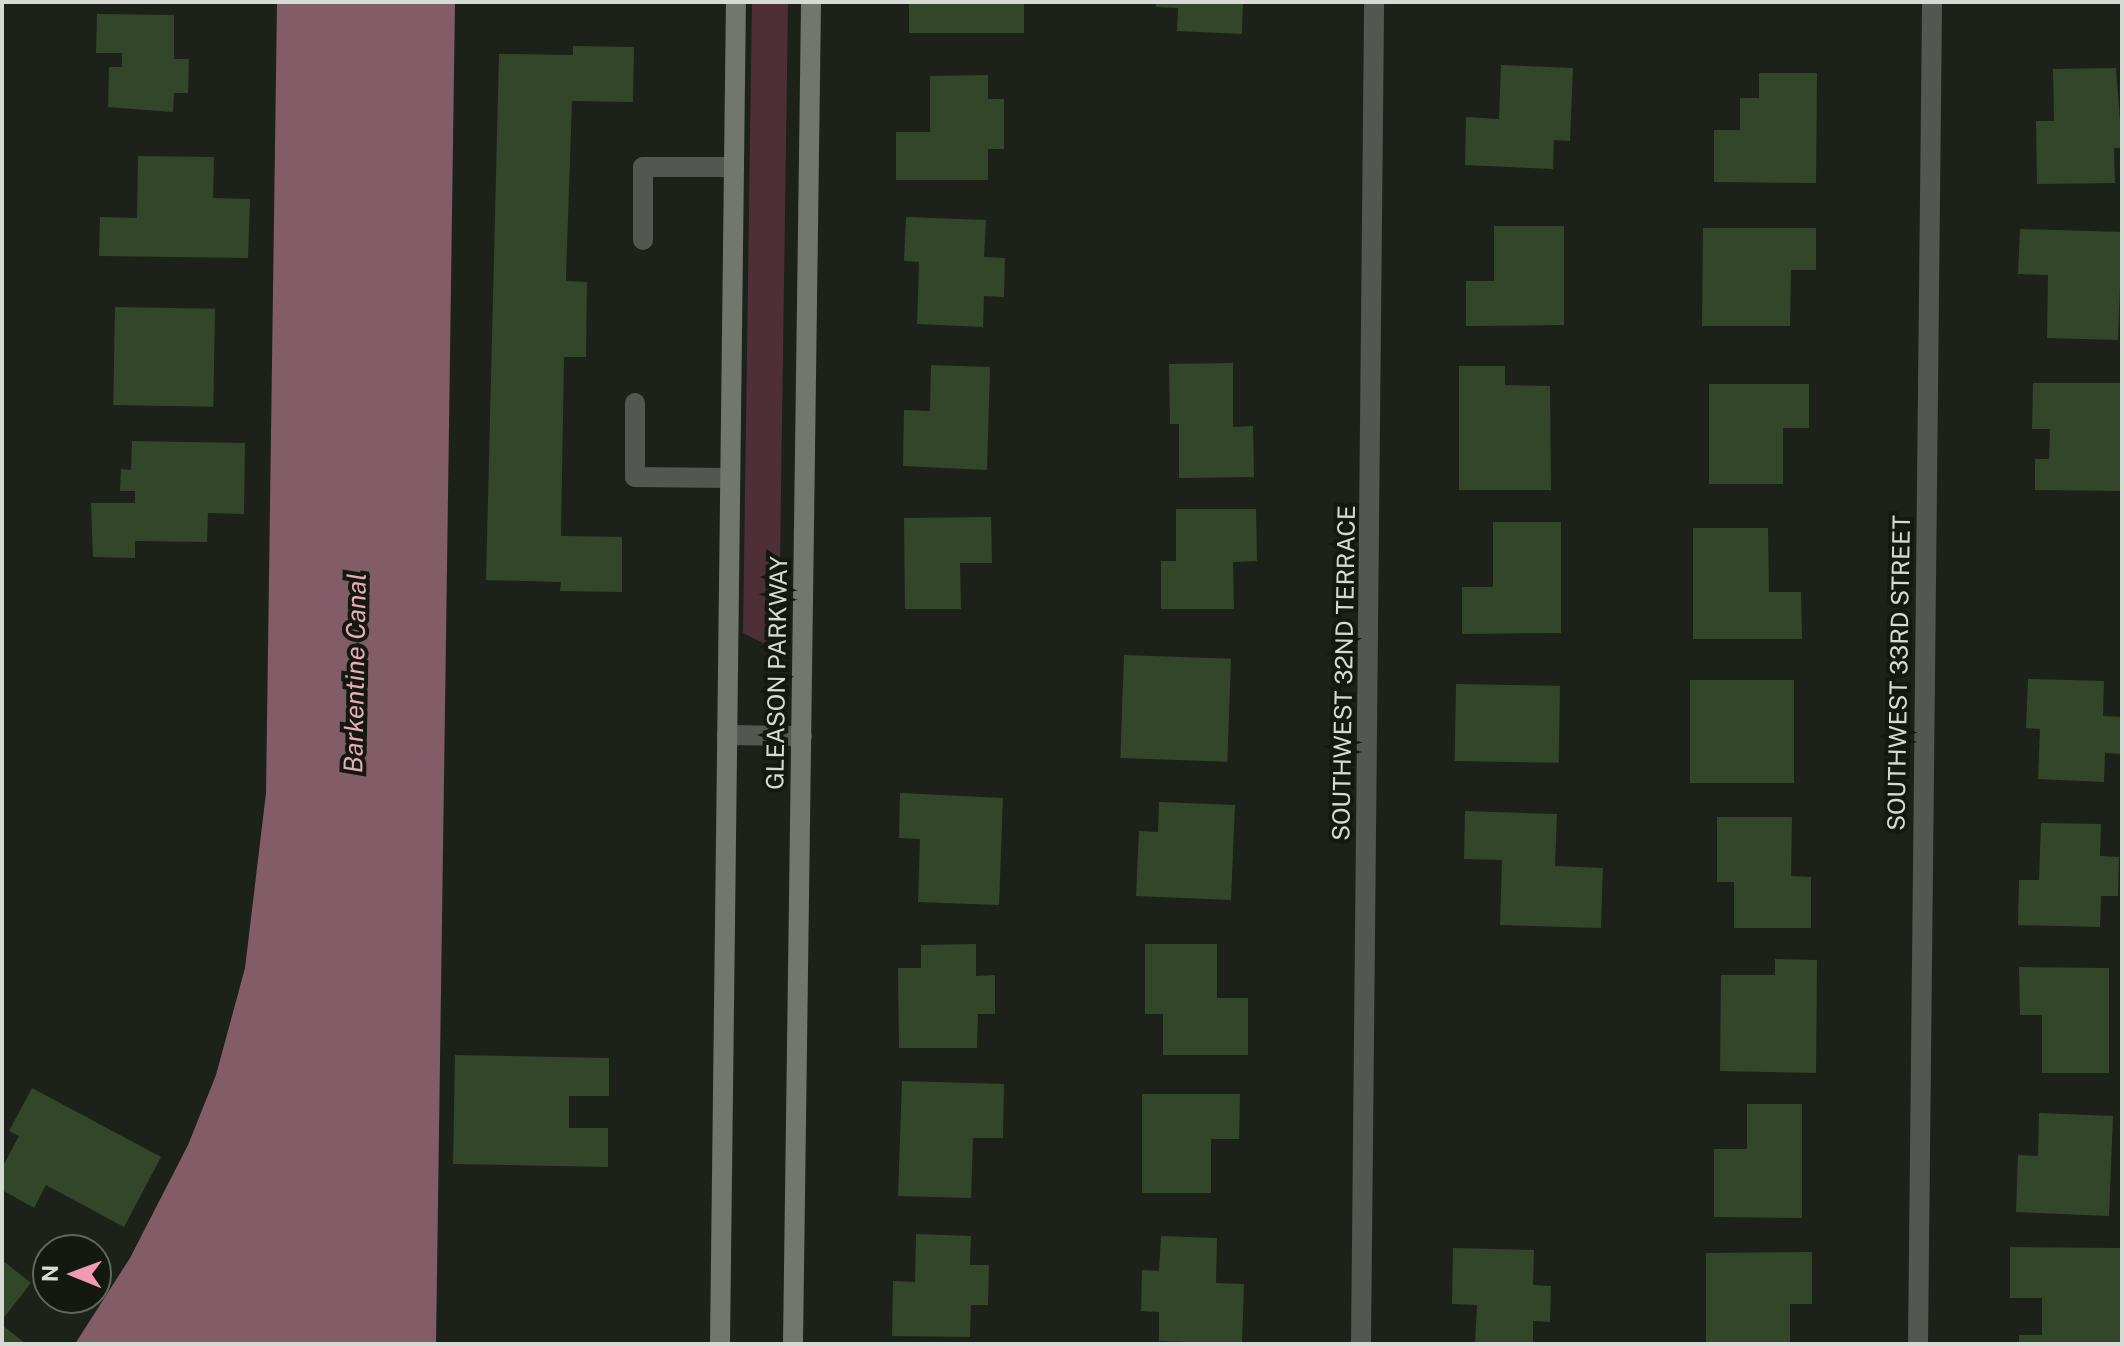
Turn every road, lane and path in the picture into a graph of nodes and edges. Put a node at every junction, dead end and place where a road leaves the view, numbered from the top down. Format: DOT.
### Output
graph roads {
  1 [pos="736,2"];
  2 [pos="811,2"];
  3 [pos="1374,2"];
  4 [pos="1932,2"];
  5 [pos="734,167"];
  6 [pos="643,240"];
  7 [pos="635,403"];
  8 [pos="730,478"];
  9 [pos="727,735"];
  10 [pos="802,736"];
  11 [pos="720,1344"];
  12 [pos="793,1344"];
  13 [pos="1361,1344"];
  14 [pos="1918,1344"];
  1 -- 5 [label="main road, GLEASON PARKWAY"];
  2 -- 10 [label="main road, GLEASON PARKWAY"];
  3 -- 13 [label="street, SOUTHWEST 32ND TERRACE"];
  4 -- 14 [label="street, SOUTHWEST 33RD STREET"];
  5 -- 6 [label="street"];
  5 -- 8 [label="main road, GLEASON PARKWAY"];
  7 -- 8 [label="street"];
  8 -- 9 [label="main road, GLEASON PARKWAY"];
  9 -- 10 [label="street"];
  9 -- 11 [label="main road, GLEASON PARKWAY"];
  10 -- 12 [label="main road, GLEASON PARKWAY"];
}
